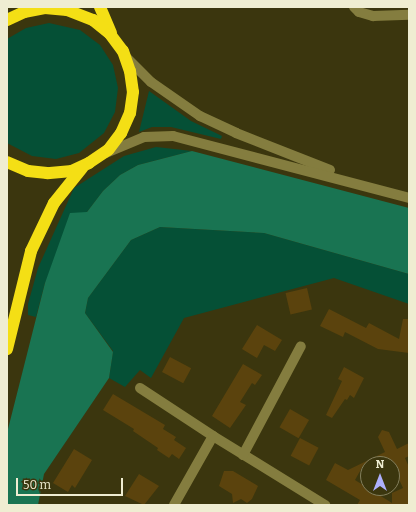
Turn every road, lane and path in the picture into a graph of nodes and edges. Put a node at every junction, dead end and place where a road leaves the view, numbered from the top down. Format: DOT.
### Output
graph roads {
  1 [pos="24,7"];
  2 [pos="100,7"];
  3 [pos="354,7"];
  4 [pos="409,16"];
  5 [pos="10,18"];
  6 [pos="114,38"];
  7 [pos="125,56"];
  8 [pos="104,153"];
  9 [pos="7,162"];
  10 [pos="84,166"];
  11 [pos="373,187"];
  12 [pos="409,198"];
  13 [pos="301,346"];
  14 [pos="7,349"];
  15 [pos="140,388"];
  16 [pos="212,436"];
  17 [pos="243,455"];
  18 [pos="174,505"];
  19 [pos="325,505"];
  1 -- 5 [label="highway"];
  2 -- 6 [label="highway"];
  3 -- 4 [label="street"];
  5 -- 6 [label="highway"];
  6 -- 7 [label="highway"];
  7 -- 8 [label="highway"];
  7 -- 11 [label="street"];
  8 -- 10 [label="highway"];
  8 -- 11 [label="street"];
  9 -- 10 [label="highway"];
  10 -- 14 [label="highway"];
  11 -- 12 [label="street"];
  13 -- 17 [label="street"];
  15 -- 16 [label="street"];
  16 -- 17 [label="street"];
  16 -- 18 [label="street"];
  17 -- 19 [label="street"];
}
